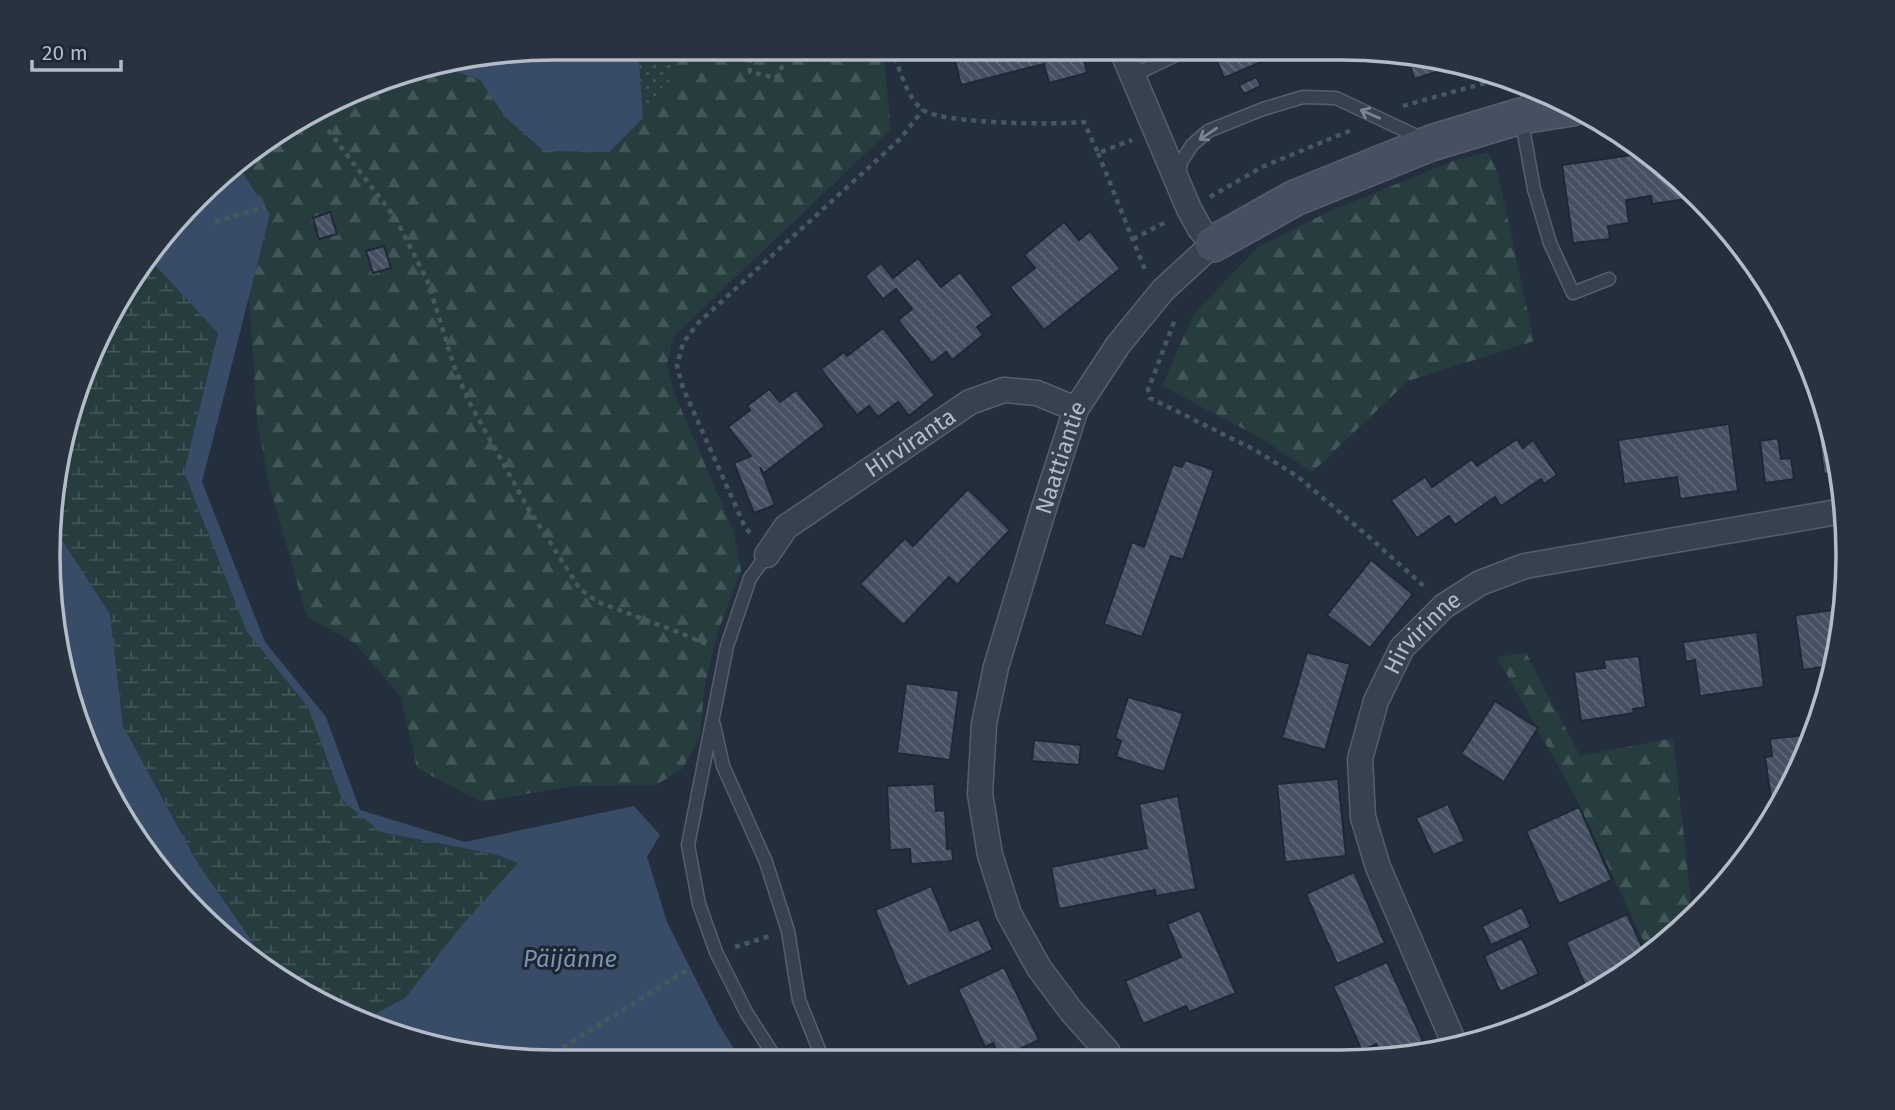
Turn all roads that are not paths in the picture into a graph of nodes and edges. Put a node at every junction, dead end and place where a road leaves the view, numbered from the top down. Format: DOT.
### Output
graph roads {
  1 [pos="1126,60"];
  2 [pos="1165,60"];
  3 [pos="1132,76"];
  4 [pos="1526,106"];
  5 [pos="1551,107"];
  6 [pos="1431,143"];
  7 [pos="1178,183"];
  8 [pos="1213,244"];
  9 [pos="1609,279"];
  10 [pos="1076,409"];
  11 [pos="1833,513"];
  12 [pos="767,555"];
  13 [pos="713,721"];
  14 [pos="1452,1038"];
  15 [pos="770,1050"];
  16 [pos="819,1050"];
  17 [pos="1106,1050"];
  1 -- 3 [label="street"];
  2 -- 3 [label="lane"];
  3 -- 7 [label="street"];
  4 -- 5 [label="street, Naattiantie"];
  4 -- 6 [label="street, Naattiantie"];
  4 -- 9 [label="lane"];
  6 -- 7 [label="lane, one-way"];
  6 -- 8 [label="street, Naattiantie"];
  7 -- 8 [label="street"];
  8 -- 10 [label="street, Naattiantie"];
  10 -- 12 [label="street, Hirviranta"];
  10 -- 17 [label="street, Naattiantie"];
  11 -- 14 [label="street, Hirvirinne"];
  12 -- 13 [label="lane"];
  13 -- 15 [label="lane"];
  13 -- 16 [label="lane"];
}
